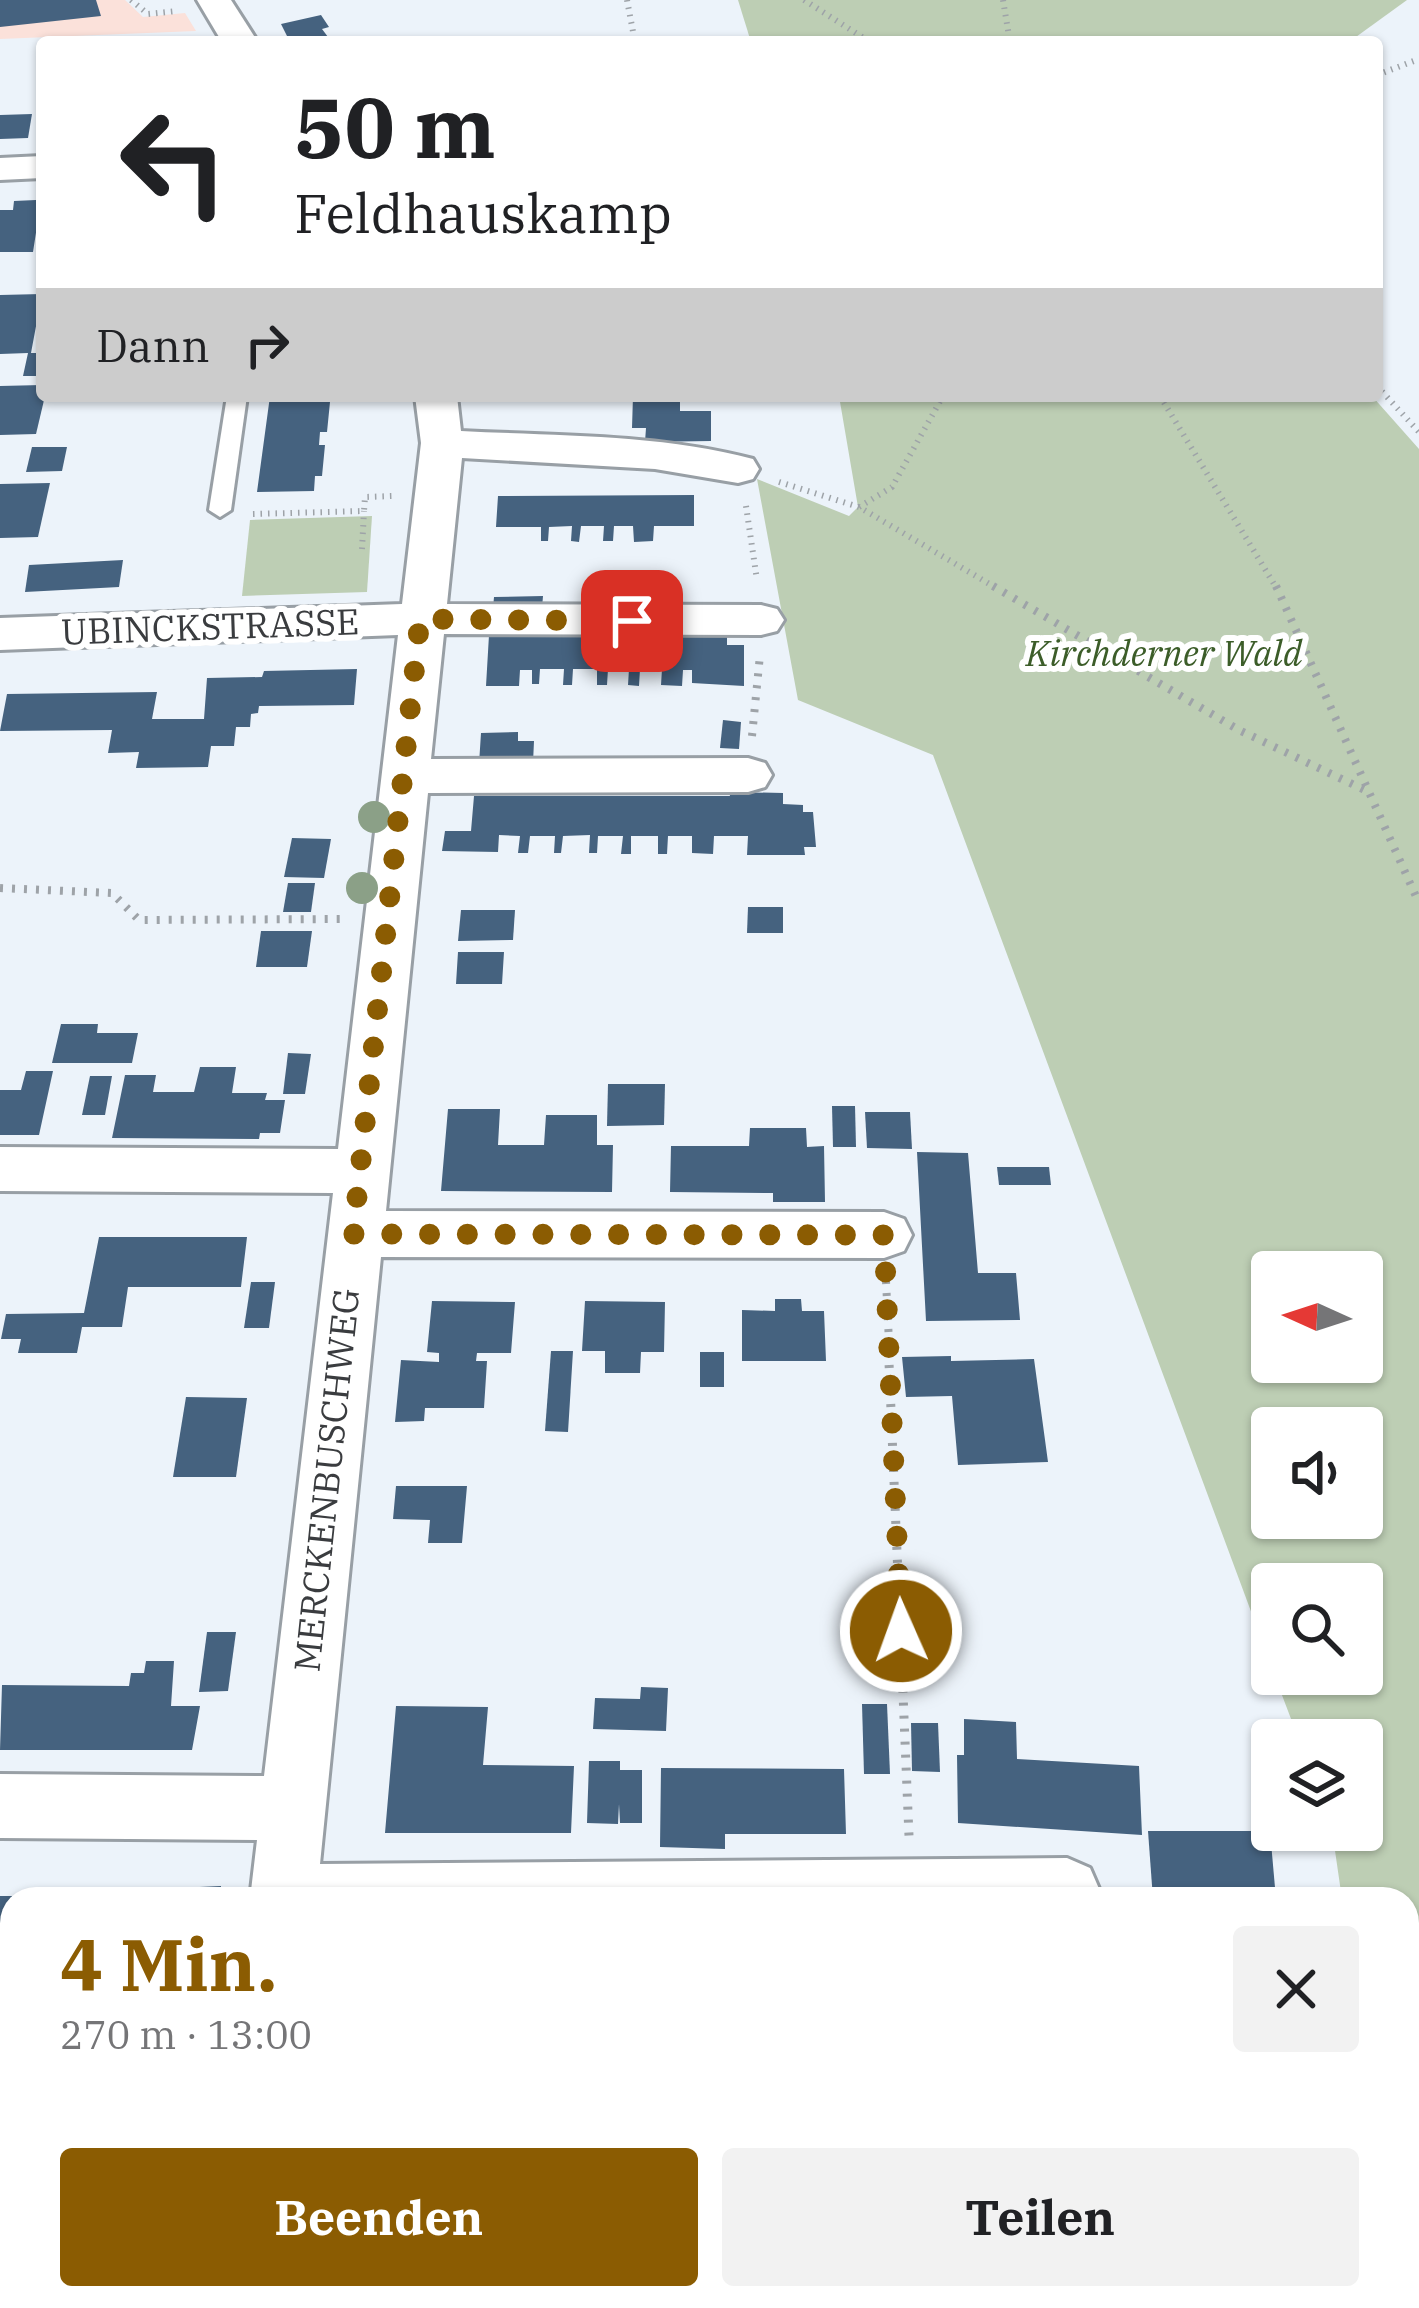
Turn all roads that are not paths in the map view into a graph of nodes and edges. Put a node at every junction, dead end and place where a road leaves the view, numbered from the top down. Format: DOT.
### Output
graph roads {
  1 [pos="202,4"];
  2 [pos="234,36"];
  3 [pos="36,167"];
  4 [pos="0,170"];
  5 [pos="236,402"];
  6 [pos="439,419"];
  7 [pos="738,469"];
  8 [pos="220,510"];
  9 [pos="420,619"];
  10 [pos="760,620"];
  11 [pos="0,634"];
  12 [pos="748,775"];
  13 [pos="403,776"];
  14 [pos="0,1169"];
  15 [pos="359,1171"];
  16 [pos="353,1234"];
  17 [pos="884,1235"];
  18 [pos="0,1806"];
  19 [pos="291,1808"];
  20 [pos="284,1887"];
  1 -- 2 [label="street"];
  3 -- 4 [label="street"];
  5 -- 8 [label="lane"];
  6 -- 7 [label="street, MERCKENBUSCHWEG"];
  6 -- 9 [label="street, MERCKENBUSCHWEG"];
  9 -- 10 [label="street"];
  9 -- 11 [label="street, UBINCKSTRASSE"];
  9 -- 13 [label="street, MERCKENBUSCHWEG"];
  12 -- 13 [label="street"];
  13 -- 15 [label="street, MERCKENBUSCHWEG"];
  14 -- 15 [label="street"];
  15 -- 16 [label="street, MERCKENBUSCHWEG"];
  16 -- 17 [label="street"];
  16 -- 19 [label="street, MERCKENBUSCHWEG"];
  18 -- 19 [label="street"];
  19 -- 20 [label="street, MERCKENBUSCHWEG"];
}
